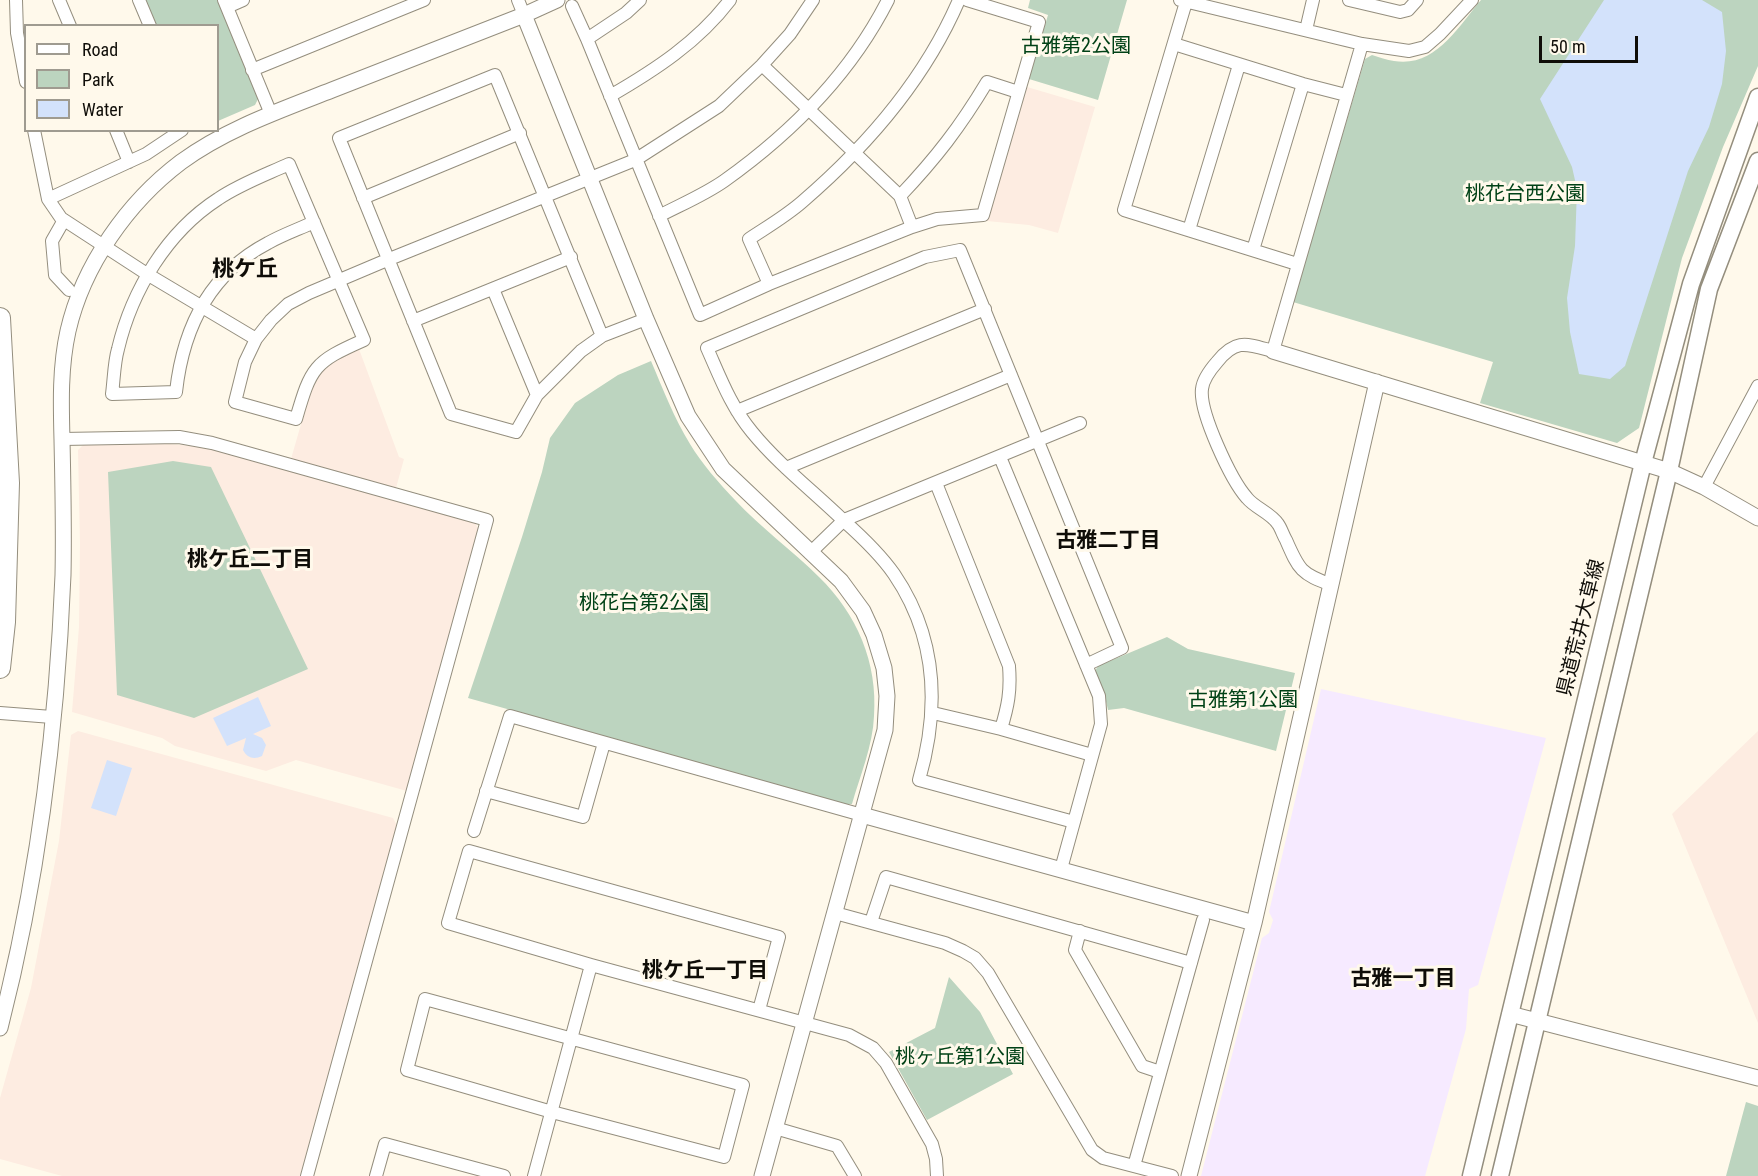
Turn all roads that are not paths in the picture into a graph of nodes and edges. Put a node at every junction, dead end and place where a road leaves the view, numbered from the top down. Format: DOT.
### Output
graph roads {
  1 [pos="16,0"];
  2 [pos="59,0"];
  3 [pos="139,0"];
  4 [pos="243,0"];
  5 [pos="424,0"];
  6 [pos="518,0"];
  7 [pos="557,0"];
  8 [pos="640,0"];
  9 [pos="730,0"];
  10 [pos="813,0"];
  11 [pos="888,0"];
  12 [pos="958,0"];
  13 [pos="967,0"];
  14 [pos="1313,0"];
  15 [pos="1349,0"];
  16 [pos="1417,0"];
  17 [pos="1472,0"];
  18 [pos="1183,1"];
  19 [pos="225,3"];
  20 [pos="572,6"];
  21 [pos="524,15"];
  22 [pos="69,24"];
  23 [pos="149,24"];
  24 [pos="1306,30"];
  25 [pos="587,39"];
  26 [pos="1174,44"];
  27 [pos="1362,44"];
  28 [pos="762,65"];
  29 [pos="1239,65"];
  30 [pos="252,70"];
  31 [pos="24,71"];
  32 [pos="1303,84"];
  33 [pos="1018,92"];
  34 [pos="1346,95"];
  35 [pos="610,96"];
  36 [pos="1758,97"];
  37 [pos="808,109"];
  38 [pos="271,114"];
  39 [pos="34,132"];
  40 [pos="117,132"];
  41 [pos="179,132"];
  42 [pos="520,133"];
  43 [pos="855,152"];
  44 [pos="635,160"];
  45 [pos="1758,161"];
  46 [pos="129,162"];
  47 [pos="589,178"];
  48 [pos="546,196"];
  49 [pos="900,196"];
  50 [pos="363,198"];
  51 [pos="48,199"];
  52 [pos="659,216"];
  53 [pos="64,220"];
  54 [pos="314,222"];
  55 [pos="912,227"];
  56 [pos="1190,230"];
  57 [pos="106,245"];
  58 [pos="1253,250"];
  59 [pos="571,257"];
  60 [pos="387,260"];
  61 [pos="1298,264"];
  62 [pos="147,274"];
  63 [pos="338,281"];
  64 [pos="769,284"];
  65 [pos="493,289"];
  66 [pos="69,290"];
  67 [pos="201,306"];
  68 [pos="985,309"];
  69 [pos="0,318"];
  70 [pos="646,319"];
  71 [pos="413,321"];
  72 [pos="602,336"];
  73 [pos="256,339"];
  74 [pos="1273,351"];
  75 [pos="1011,375"];
  76 [pos="1377,382"];
  77 [pos="1758,386"];
  78 [pos="537,395"];
  79 [pos="737,411"];
  80 [pos="1080,423"];
  81 [pos="62,439"];
  82 [pos="1038,441"];
  83 [pos="1000,457"];
  84 [pos="1643,464"];
  85 [pos="786,468"];
  86 [pos="1669,471"];
  87 [pos="936,483"];
  88 [pos="1704,487"];
  89 [pos="1758,518"];
  90 [pos="844,520"];
  91 [pos="810,553"];
  92 [pos="1332,585"];
  93 [pos="1086,665"];
  94 [pos="0,668"];
  95 [pos="933,712"];
  96 [pos="0,713"];
  97 [pos="52,717"];
  98 [pos="1001,729"];
  99 [pos="604,743"];
  100 [pos="1092,755"];
  101 [pos="486,791"];
  102 [pos="862,815"];
  103 [pos="1074,822"];
  104 [pos="474,831"];
  105 [pos="1061,869"];
  106 [pos="835,913"];
  107 [pos="1203,920"];
  108 [pos="871,922"];
  109 [pos="1254,923"];
  110 [pos="1080,931"];
  111 [pos="1191,963"];
  112 [pos="591,964"];
  113 [pos="759,1010"];
  114 [pos="1510,1014"];
  115 [pos="803,1022"];
  116 [pos="1538,1022"];
  117 [pos="0,1028"];
  118 [pos="571,1038"];
  119 [pos="1160,1072"];
  120 [pos="1758,1078"];
  121 [pos="552,1112"];
  122 [pos="775,1128"];
  123 [pos="1134,1166"];
  124 [pos="307,1176"];
  125 [pos="376,1176"];
  126 [pos="504,1176"];
  127 [pos="534,1176"];
  128 [pos="762,1176"];
  129 [pos="855,1176"];
  130 [pos="937,1176"];
  131 [pos="1172,1176"];
  132 [pos="1189,1176"];
  133 [pos="1471,1176"];
  134 [pos="1500,1176"];
  1 -- 31 [label="street"];
  2 -- 22 [label="street"];
  3 -- 23 [label="street"];
  4 -- 19 [label="street"];
  5 -- 30 [label="street"];
  6 -- 21 [label="street"];
  7 -- 21 [label="street"];
  8 -- 25 [label="street"];
  9 -- 35 [label="street"];
  10 -- 28 [label="street"];
  11 -- 37 [label="street"];
  12 -- 43 [label="street"];
  13 -- 33 [label="street"];
  14 -- 24 [label="street"];
  15 -- 16 [label="street"];
  17 -- 27 [label="street"];
  18 -- 24 [label="street"];
  18 -- 26 [label="street"];
  19 -- 30 [label="street"];
  20 -- 25 [label="street"];
  21 -- 38 [label="street"];
  21 -- 47 [label="street"];
  24 -- 27 [label="street"];
  25 -- 35 [label="street"];
  26 -- 29 [label="street"];
  26 -- 56 [label="street"];
  27 -- 34 [label="street"];
  28 -- 37 [label="street"];
  28 -- 44 [label="street"];
  29 -- 32 [label="street"];
  29 -- 56 [label="street"];
  30 -- 38 [label="street"];
  32 -- 34 [label="street"];
  32 -- 58 [label="street"];
  33 -- 49 [label="street"];
  33 -- 55 [label="street"];
  34 -- 61 [label="street"];
  35 -- 44 [label="street"];
  36 -- 84 [label="main road, 県道荒井大草線"];
  37 -- 43 [label="street"];
  37 -- 52 [label="street"];
  38 -- 57 [label="street"];
  39 -- 51 [label="street"];
  40 -- 46 [label="street"];
  41 -- 46 [label="street"];
  42 -- 48 [label="street"];
  42 -- 50 [label="street"];
  42 -- 50 [label="street"];
  43 -- 49 [label="street"];
  43 -- 64 [label="street"];
  44 -- 47 [label="street"];
  44 -- 52 [label="street"];
  45 -- 86 [label="main road"];
  46 -- 51 [label="street"];
  47 -- 48 [label="street"];
  47 -- 70 [label="street"];
  48 -- 59 [label="street"];
  48 -- 60 [label="street"];
  49 -- 55 [label="street"];
  50 -- 60 [label="street"];
  51 -- 53 [label="street"];
  52 -- 64 [label="street"];
  53 -- 57 [label="street"];
  53 -- 66 [label="street"];
  54 -- 62 [label="street"];
  54 -- 63 [label="street"];
  54 -- 67 [label="street"];
  55 -- 64 [label="street"];
  56 -- 58 [label="street"];
  57 -- 62 [label="street"];
  57 -- 81 [label="street"];
  58 -- 61 [label="street"];
  59 -- 65 [label="street"];
  59 -- 72 [label="street"];
  60 -- 63 [label="street"];
  60 -- 71 [label="street"];
  61 -- 74 [label="street"];
  62 -- 67 [label="street"];
  62 -- 67 [label="street"];
  63 -- 73 [label="street"];
  63 -- 73 [label="street"];
  65 -- 71 [label="street"];
  65 -- 78 [label="street"];
  67 -- 73 [label="street"];
  68 -- 75 [label="street"];
  68 -- 79 [label="street"];
  68 -- 79 [label="street"];
  69 -- 94 [label="highway"];
  70 -- 72 [label="street"];
  70 -- 91 [label="street"];
  71 -- 78 [label="street"];
  72 -- 78 [label="street"];
  74 -- 76 [label="street"];
  74 -- 92 [label="street"];
  75 -- 82 [label="street"];
  75 -- 85 [label="street"];
  76 -- 84 [label="street"];
  76 -- 92 [label="street"];
  77 -- 88 [label="street"];
  79 -- 85 [label="street"];
  80 -- 82 [label="street"];
  81 -- 97 [label="street"];
  81 -- 124 [label="street"];
  82 -- 83 [label="street"];
  82 -- 93 [label="street"];
  83 -- 87 [label="street"];
  83 -- 93 [label="street"];
  84 -- 86 [label="street"];
  84 -- 114 [label="main road, 県道荒井大草線"];
  85 -- 90 [label="street"];
  86 -- 88 [label="street"];
  86 -- 116 [label="main road"];
  87 -- 90 [label="street"];
  87 -- 98 [label="street"];
  88 -- 89 [label="street"];
  90 -- 91 [label="street"];
  90 -- 95 [label="street"];
  91 -- 102 [label="street"];
  92 -- 109 [label="street"];
  93 -- 100 [label="street"];
  95 -- 98 [label="street"];
  95 -- 103 [label="street"];
  96 -- 97 [label="street"];
  97 -- 117 [label="street"];
  98 -- 100 [label="street"];
  99 -- 101 [label="street"];
  99 -- 101 [label="street"];
  99 -- 102 [label="street"];
  100 -- 103 [label="street"];
  101 -- 104 [label="street"];
  102 -- 105 [label="street"];
  102 -- 106 [label="street"];
  103 -- 105 [label="street"];
  105 -- 109 [label="street"];
  106 -- 108 [label="street"];
  106 -- 115 [label="street"];
  107 -- 111 [label="street"];
  108 -- 110 [label="street"];
  108 -- 123 [label="street"];
  109 -- 132 [label="street"];
  110 -- 111 [label="street"];
  110 -- 119 [label="street"];
  111 -- 119 [label="street"];
  112 -- 113 [label="street"];
  112 -- 113 [label="street"];
  112 -- 118 [label="street"];
  113 -- 115 [label="street"];
  114 -- 116 [label="street"];
  114 -- 133 [label="main road, 県道荒井大草線"];
  115 -- 122 [label="street"];
  115 -- 130 [label="street"];
  116 -- 120 [label="street"];
  116 -- 134 [label="main road"];
  118 -- 121 [label="street"];
  118 -- 121 [label="street"];
  118 -- 121 [label="street"];
  119 -- 123 [label="street"];
  121 -- 127 [label="street"];
  122 -- 128 [label="street"];
  122 -- 129 [label="street"];
  123 -- 131 [label="street"];
  125 -- 126 [label="street"];
}
